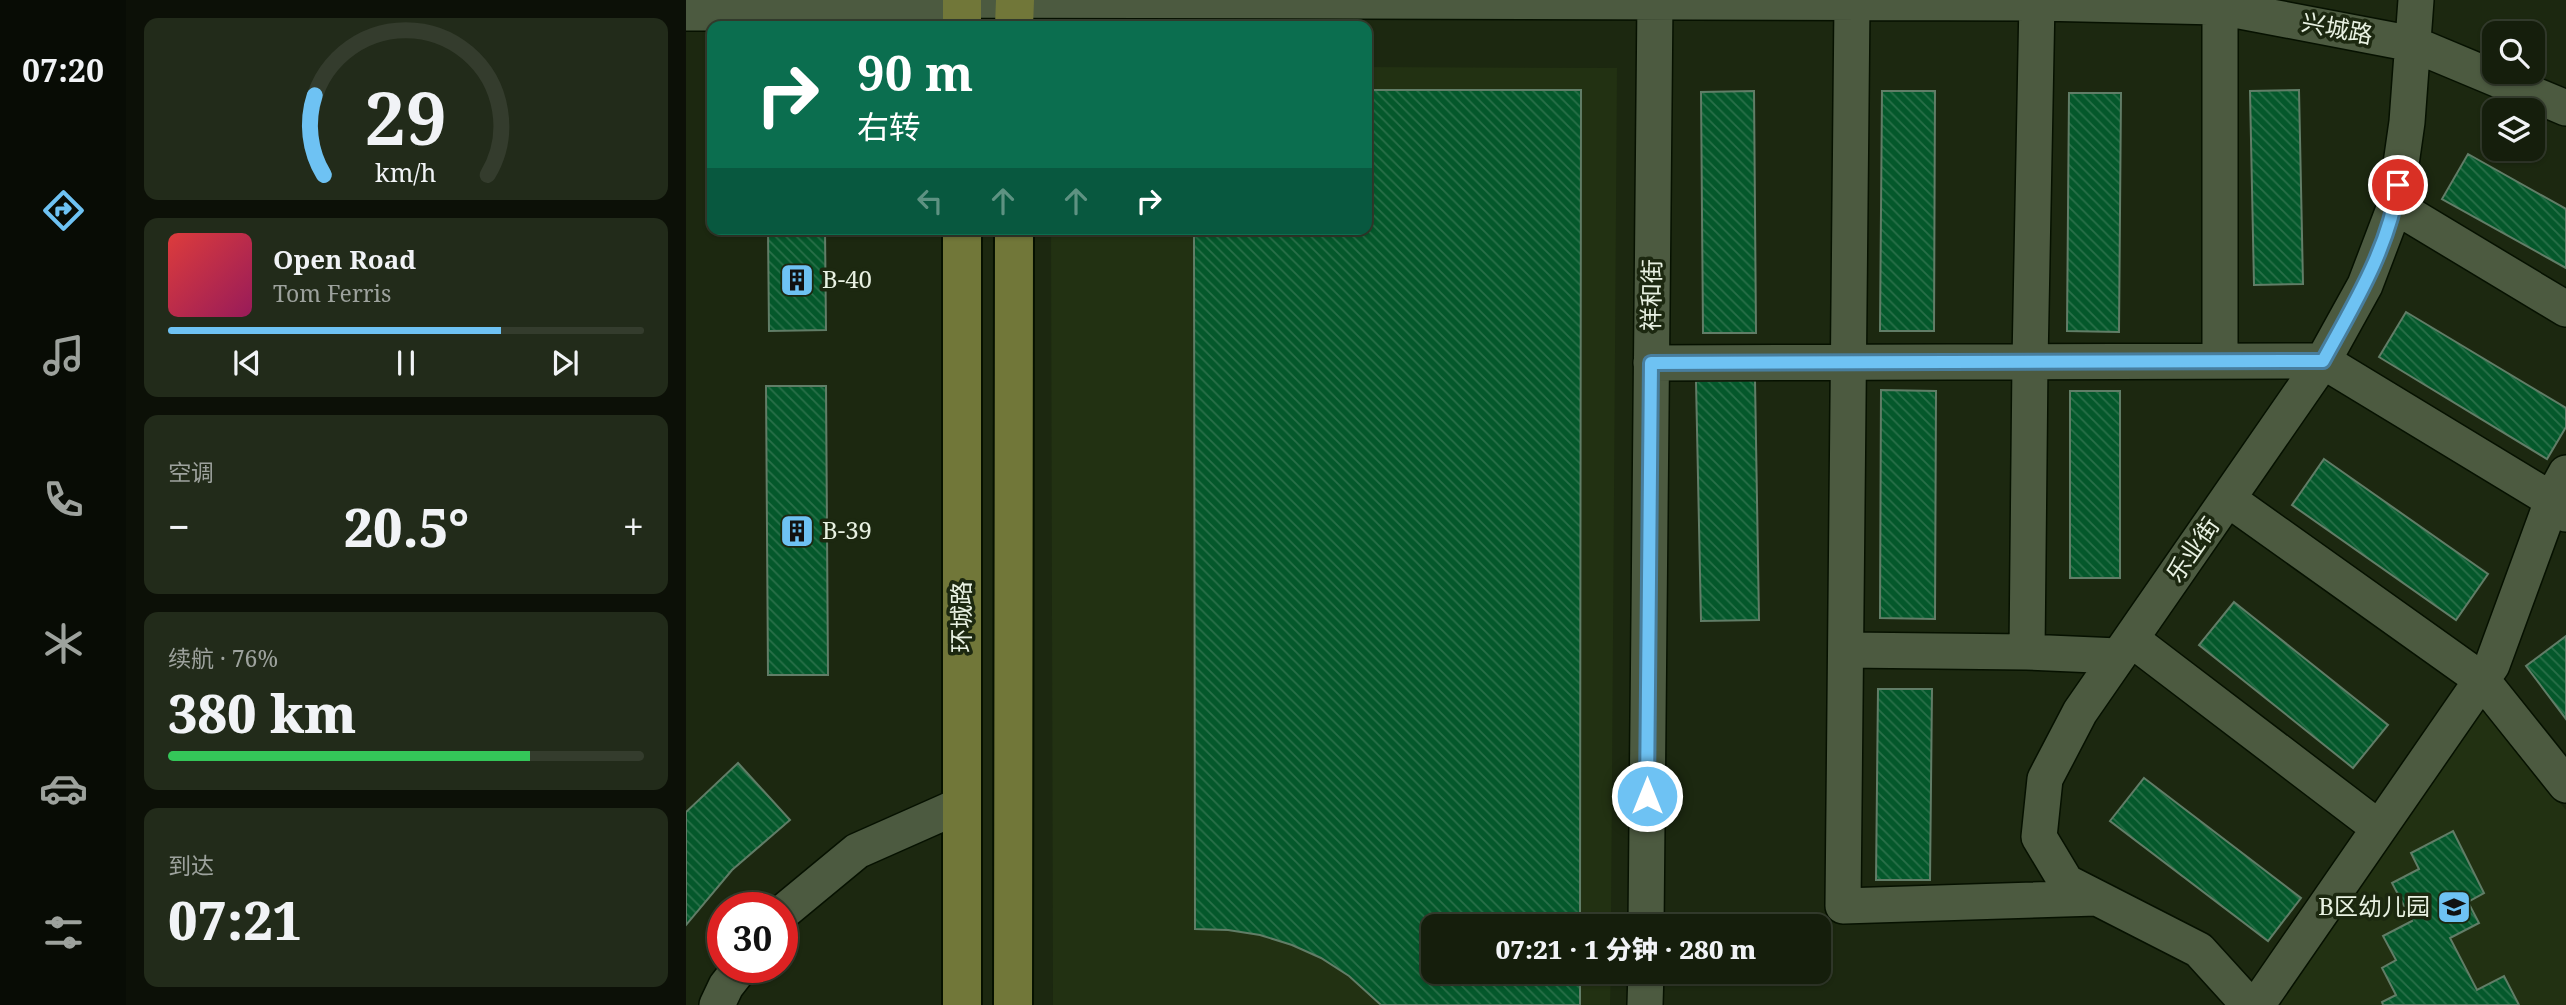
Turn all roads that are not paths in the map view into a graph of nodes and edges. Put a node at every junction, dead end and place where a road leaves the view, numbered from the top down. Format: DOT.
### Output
graph roads {
  1 [pos="962,0"];
  2 [pos="2416,0"];
  3 [pos="1655,1"];
  4 [pos="2037,1"];
  5 [pos="1870,2"];
  6 [pos="2220,3"];
  7 [pos="1014,9"];
  8 [pos="686,13"];
  9 [pos="962,21"];
  10 [pos="2413,44"];
  11 [pos="2566,108"];
  12 [pos="2395,206"];
  13 [pos="962,235"];
  14 [pos="1014,235"];
  15 [pos="2566,309"];
  16 [pos="2220,361"];
  17 [pos="2323,361"];
  18 [pos="1848,362"];
  19 [pos="2030,362"];
  20 [pos="1651,363"];
  21 [pos="2561,496"];
  22 [pos="2228,499"];
  23 [pos="2124,648"];
  24 [pos="1846,650"];
  25 [pos="2027,652"];
  26 [pos="2482,680"];
  27 [pos="2566,785"];
  28 [pos="962,804"];
  29 [pos="2379,828"];
  30 [pos="2096,898"];
  31 [pos="798,900"];
  32 [pos="1646,914"];
  33 [pos="728,983"];
  34 [pos="1646,984"];
  35 [pos="717,1005"];
  36 [pos="962,1005"];
  37 [pos="1013,1005"];
  38 [pos="1645,1005"];
  39 [pos="2249,1005"];
  40 [pos="2257,1005"];
  1 -- 7 [label="street, 兴城路"];
  1 -- 8 [label="street, 兴城路"];
  1 -- 9 [label="main road"];
  2 -- 10 [label="street, 乐业街"];
  3 -- 5 [label="street, 兴城路"];
  3 -- 7 [label="street, 兴城路"];
  3 -- 20 [label="street, 祥和街"];
  4 -- 5 [label="street, 兴城路"];
  4 -- 6 [label="street, 兴城路"];
  4 -- 19 [label="street"];
  5 -- 18 [label="street"];
  6 -- 10 [label="street, 兴城路"];
  6 -- 16 [label="street"];
  10 -- 11 [label="street, 兴城路"];
  10 -- 12 [label="street, 乐业街"];
  12 -- 15 [label="street"];
  12 -- 17 [label="street, 乐业街"];
  13 -- 28 [label="main road, 环城路"];
  14 -- 37 [label="main road"];
  16 -- 17 [label="street"];
  16 -- 19 [label="street"];
  17 -- 21 [label="street"];
  17 -- 22 [label="street, 乐业街"];
  18 -- 19 [label="street"];
  18 -- 20 [label="street"];
  18 -- 24 [label="street"];
  19 -- 25 [label="street"];
  20 -- 32 [label="street, 祥和街"];
  21 -- 26 [label="street"];
  22 -- 23 [label="street, 乐业街"];
  22 -- 26 [label="street"];
  23 -- 25 [label="street"];
  23 -- 29 [label="street"];
  23 -- 30 [label="street, 乐业街"];
  24 -- 25 [label="street"];
  24 -- 30 [label="street"];
  26 -- 27 [label="street"];
  26 -- 29 [label="street"];
  28 -- 31 [label="street"];
  28 -- 36 [label="main road, 环城路"];
  29 -- 40 [label="street"];
  30 -- 39 [label="street, 乐业街"];
  33 -- 35 [label="street"];
  34 -- 38 [label="street"];
}
